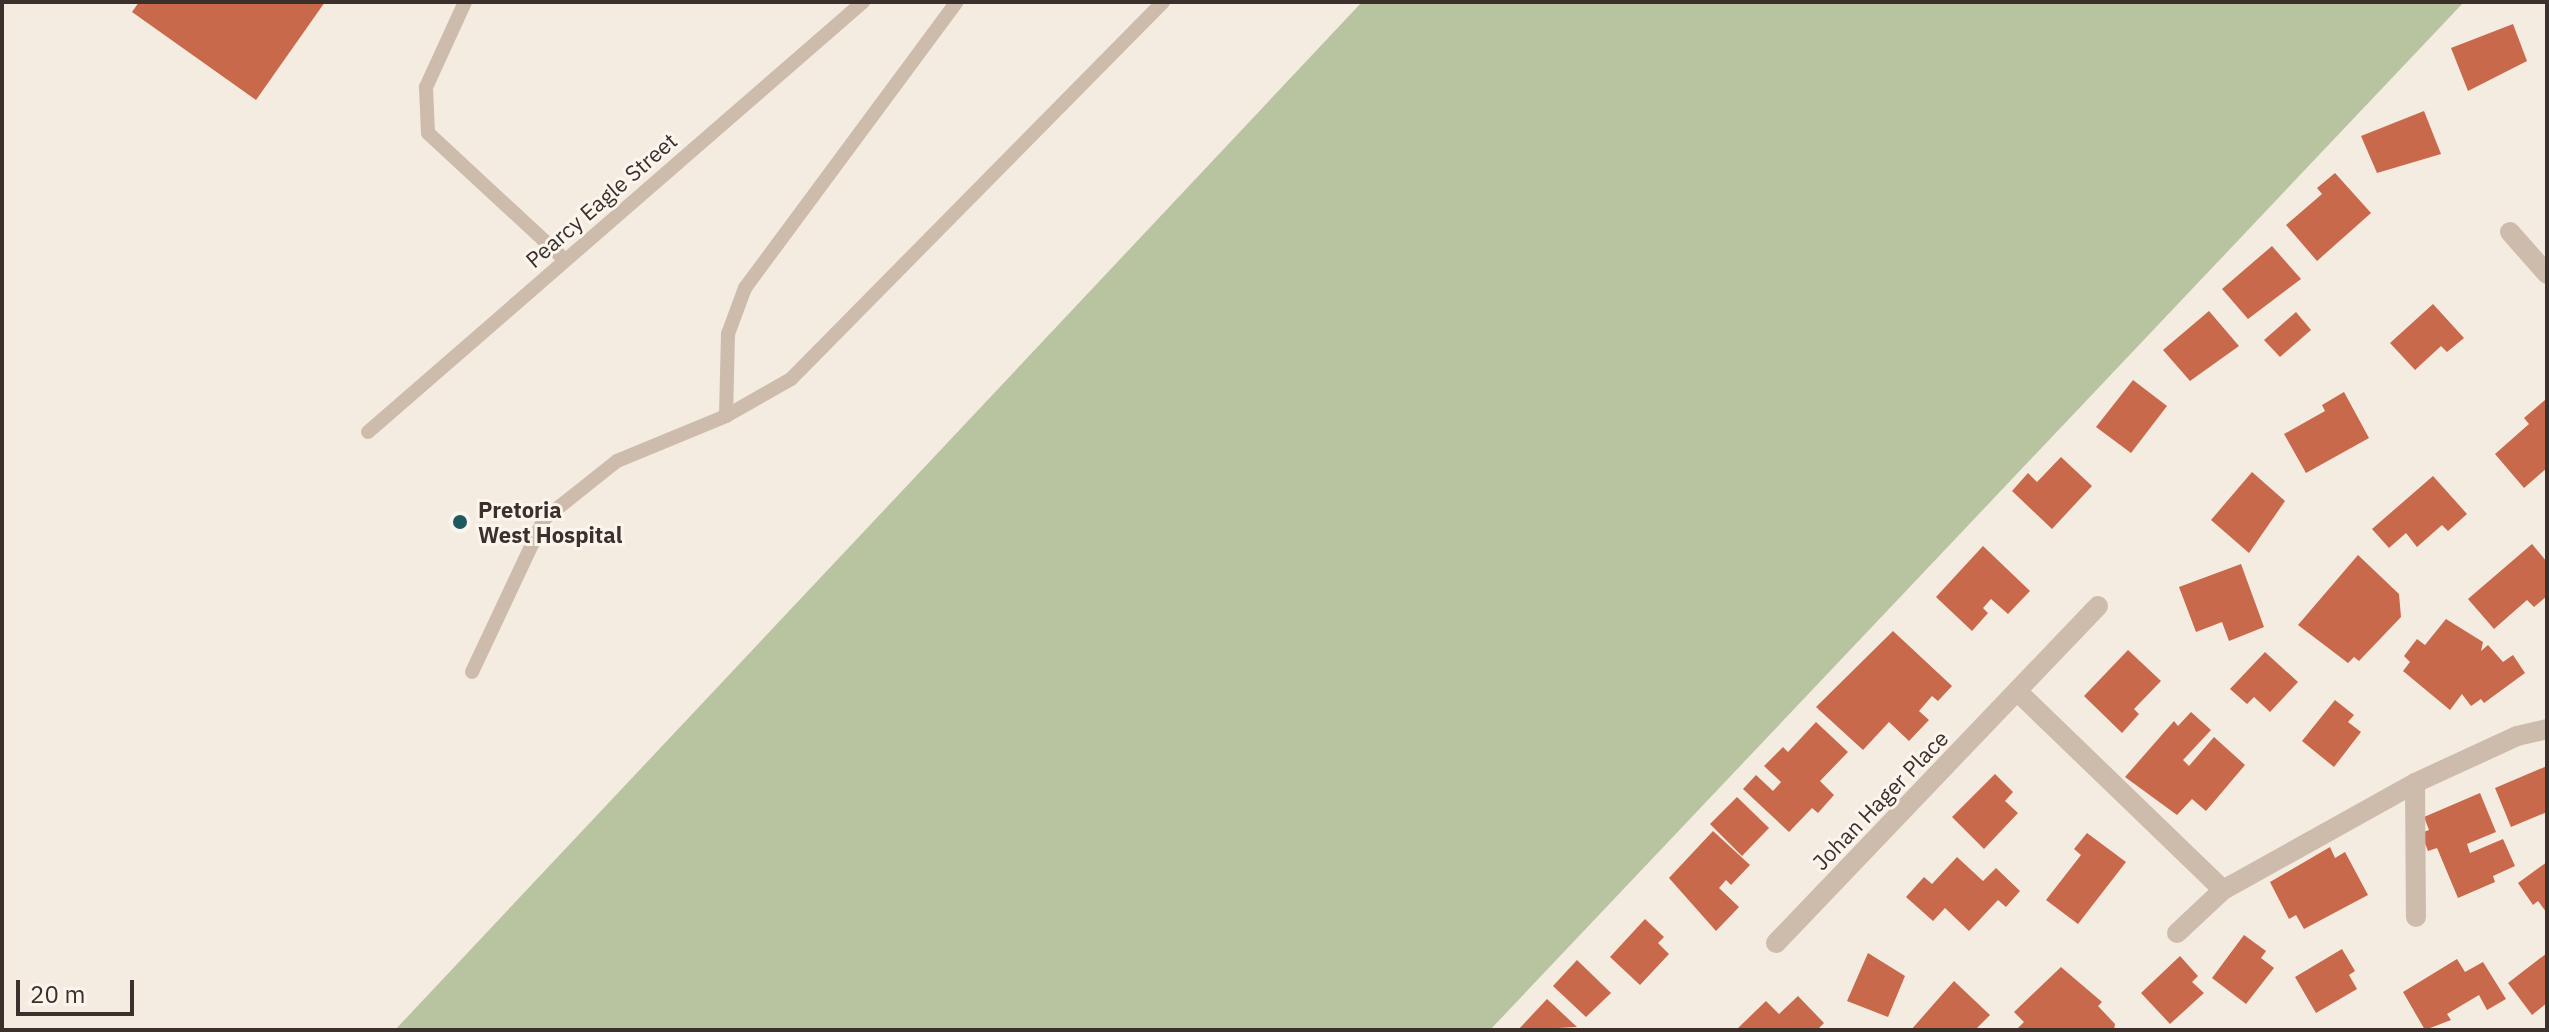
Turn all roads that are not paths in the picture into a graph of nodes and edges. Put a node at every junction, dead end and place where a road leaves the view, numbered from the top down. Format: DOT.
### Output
graph roads {
  1 [pos="465,2"];
  2 [pos="863,2"];
  3 [pos="957,2"];
  4 [pos="1163,2"];
  5 [pos="2510,232"];
  6 [pos="565,260"];
  7 [pos="2547,274"];
  8 [pos="726,416"];
  9 [pos="368,432"];
  10 [pos="2098,606"];
  11 [pos="472,672"];
  12 [pos="2017,691"];
  13 [pos="2547,729"];
  14 [pos="2415,783"];
  15 [pos="2223,890"];
  16 [pos="2416,917"];
  17 [pos="2177,933"];
  18 [pos="1776,943"];
  1 -- 6 [label="lane"];
  2 -- 6 [label="lane, Pearcy Eagle Street"];
  3 -- 8 [label="lane"];
  4 -- 8 [label="lane"];
  5 -- 7 [label="street"];
  6 -- 9 [label="lane, Pearcy Eagle Street"];
  8 -- 11 [label="lane"];
  10 -- 12 [label="street, Johan Hager Place"];
  12 -- 15 [label="street"];
  12 -- 18 [label="street, Johan Hager Place"];
  13 -- 14 [label="street"];
  14 -- 15 [label="street"];
  14 -- 16 [label="street"];
  15 -- 17 [label="street"];
}
